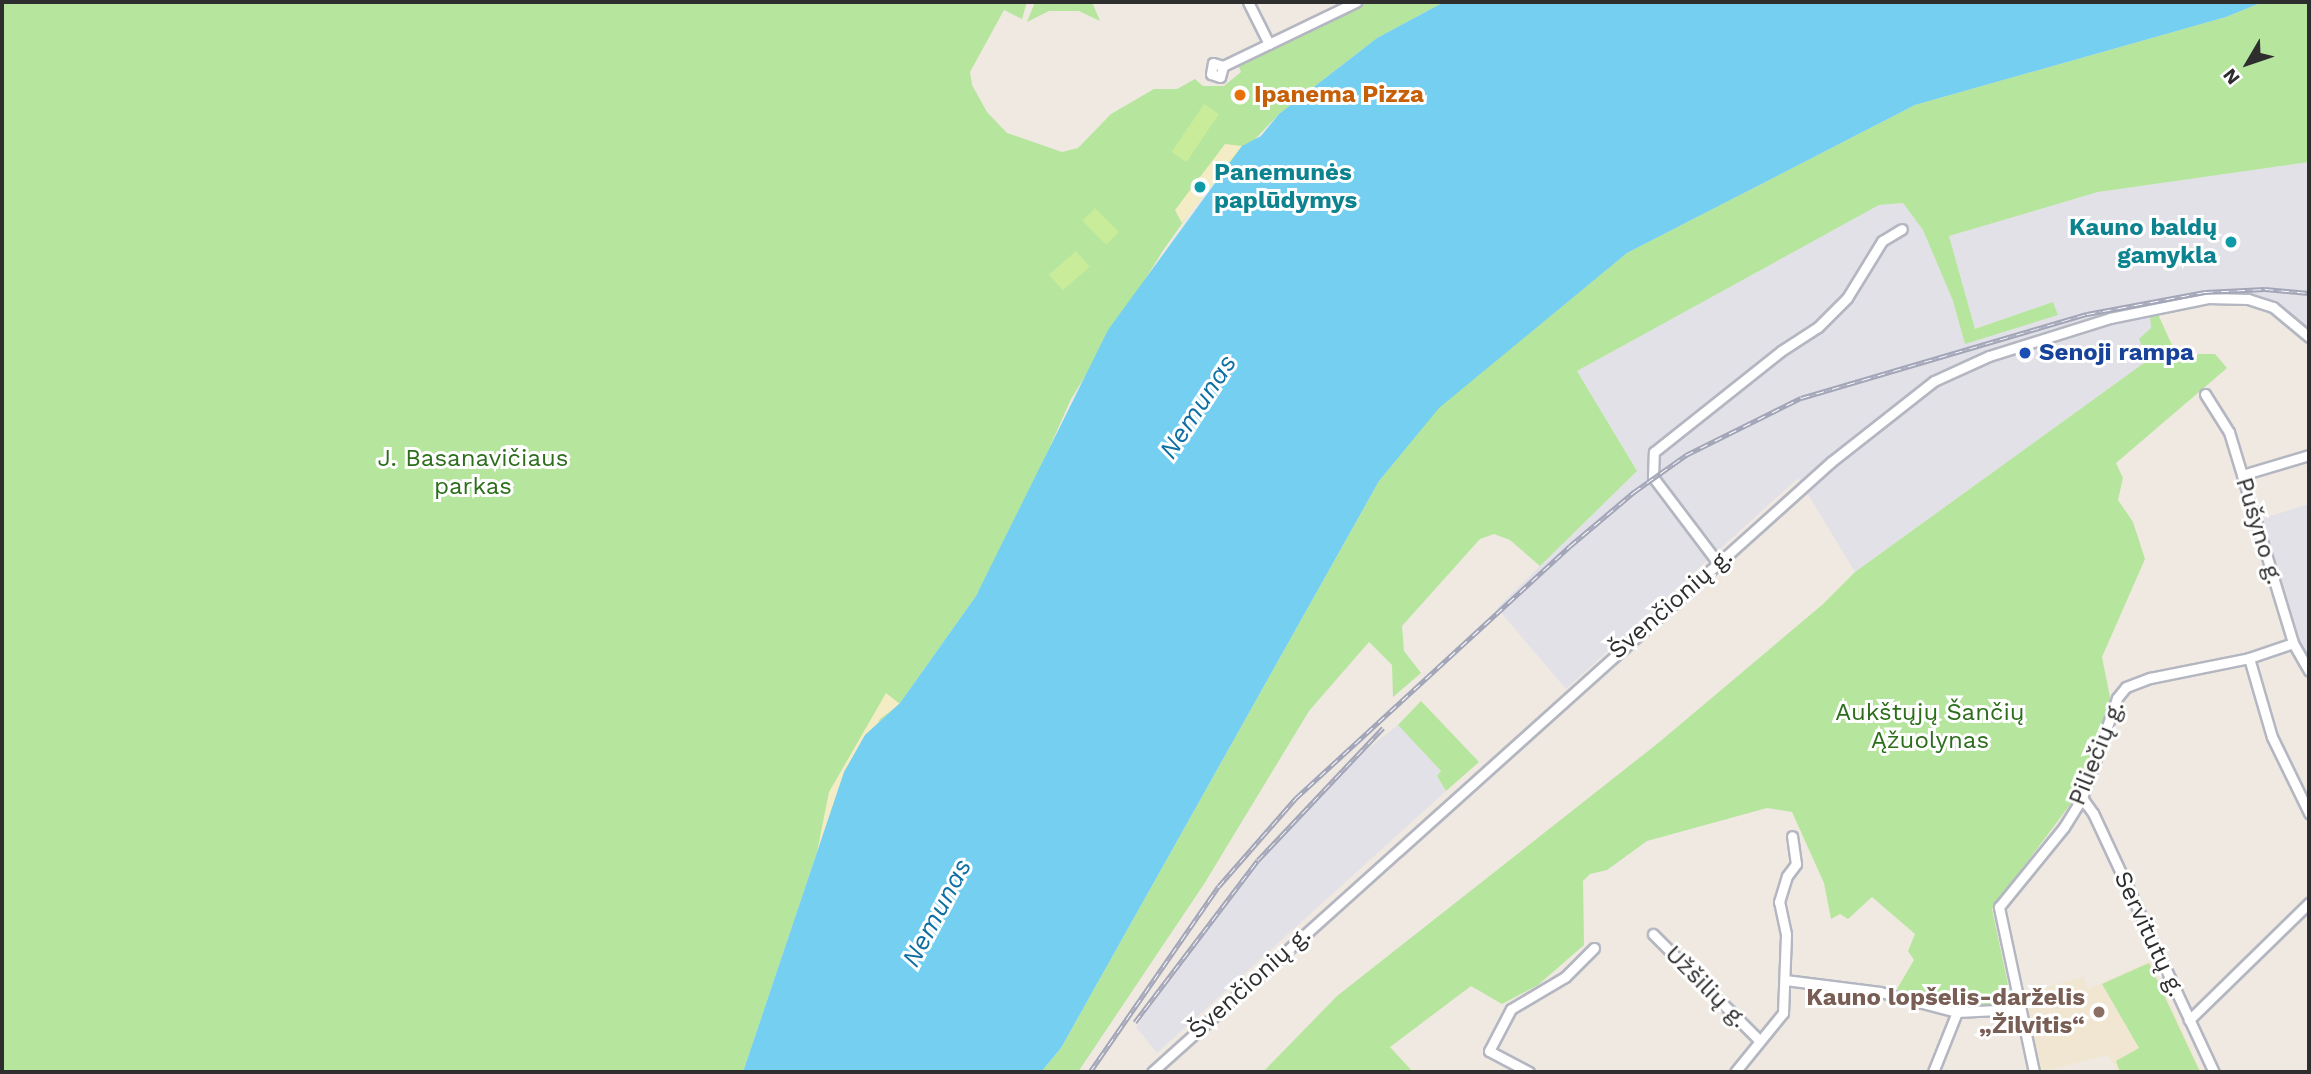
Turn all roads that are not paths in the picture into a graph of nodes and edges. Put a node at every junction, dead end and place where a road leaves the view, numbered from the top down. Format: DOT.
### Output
graph roads {
  1 [pos="1248,2"];
  2 [pos="1356,2"];
  3 [pos="1269,44"];
  4 [pos="1223,66"];
  5 [pos="1902,229"];
  6 [pos="2309,337"];
  7 [pos="2205,394"];
  8 [pos="2309,455"];
  9 [pos="2242,475"];
  10 [pos="1718,563"];
  11 [pos="2293,643"];
  12 [pos="2249,659"];
  13 [pos="2309,671"];
  14 [pos="2082,798"];
  15 [pos="2309,813"];
  16 [pos="1792,836"];
  17 [pos="2309,903"];
  18 [pos="1653,933"];
  19 [pos="1594,948"];
  20 [pos="1785,980"];
  21 [pos="2018,1009"];
  22 [pos="1958,1012"];
  23 [pos="2189,1020"];
  24 [pos="1759,1040"];
  25 [pos="1152,1072"];
  26 [pos="1529,1072"];
  27 [pos="1735,1072"];
  28 [pos="1933,1072"];
  29 [pos="2034,1072"];
  30 [pos="2214,1072"];
  1 -- 3 [label="street"];
  2 -- 3 [label="street"];
  3 -- 4 [label="street"];
  5 -- 10 [label="street"];
  6 -- 10 [label="street, Švenčionių g."];
  7 -- 9 [label="street, Pušyno g."];
  8 -- 9 [label="street"];
  9 -- 11 [label="street, Pušyno g."];
  10 -- 25 [label="street, Švenčionių g."];
  11 -- 12 [label="street, Piliečių g."];
  11 -- 13 [label="street, Pušyno g."];
  12 -- 14 [label="street, Piliečių g."];
  12 -- 15 [label="street"];
  14 -- 21 [label="street, Piliečių g."];
  14 -- 23 [label="street, Servitutų g."];
  16 -- 20 [label="street, Užšilių g."];
  17 -- 23 [label="street"];
  18 -- 24 [label="street, Užšilių g."];
  19 -- 26 [label="street"];
  20 -- 22 [label="street"];
  20 -- 24 [label="street, Užšilių g."];
  21 -- 22 [label="street"];
  21 -- 29 [label="street, Piliečių g."];
  22 -- 28 [label="street"];
  23 -- 30 [label="street, Servitutų g."];
  24 -- 27 [label="street, Užšilių g."];
}
